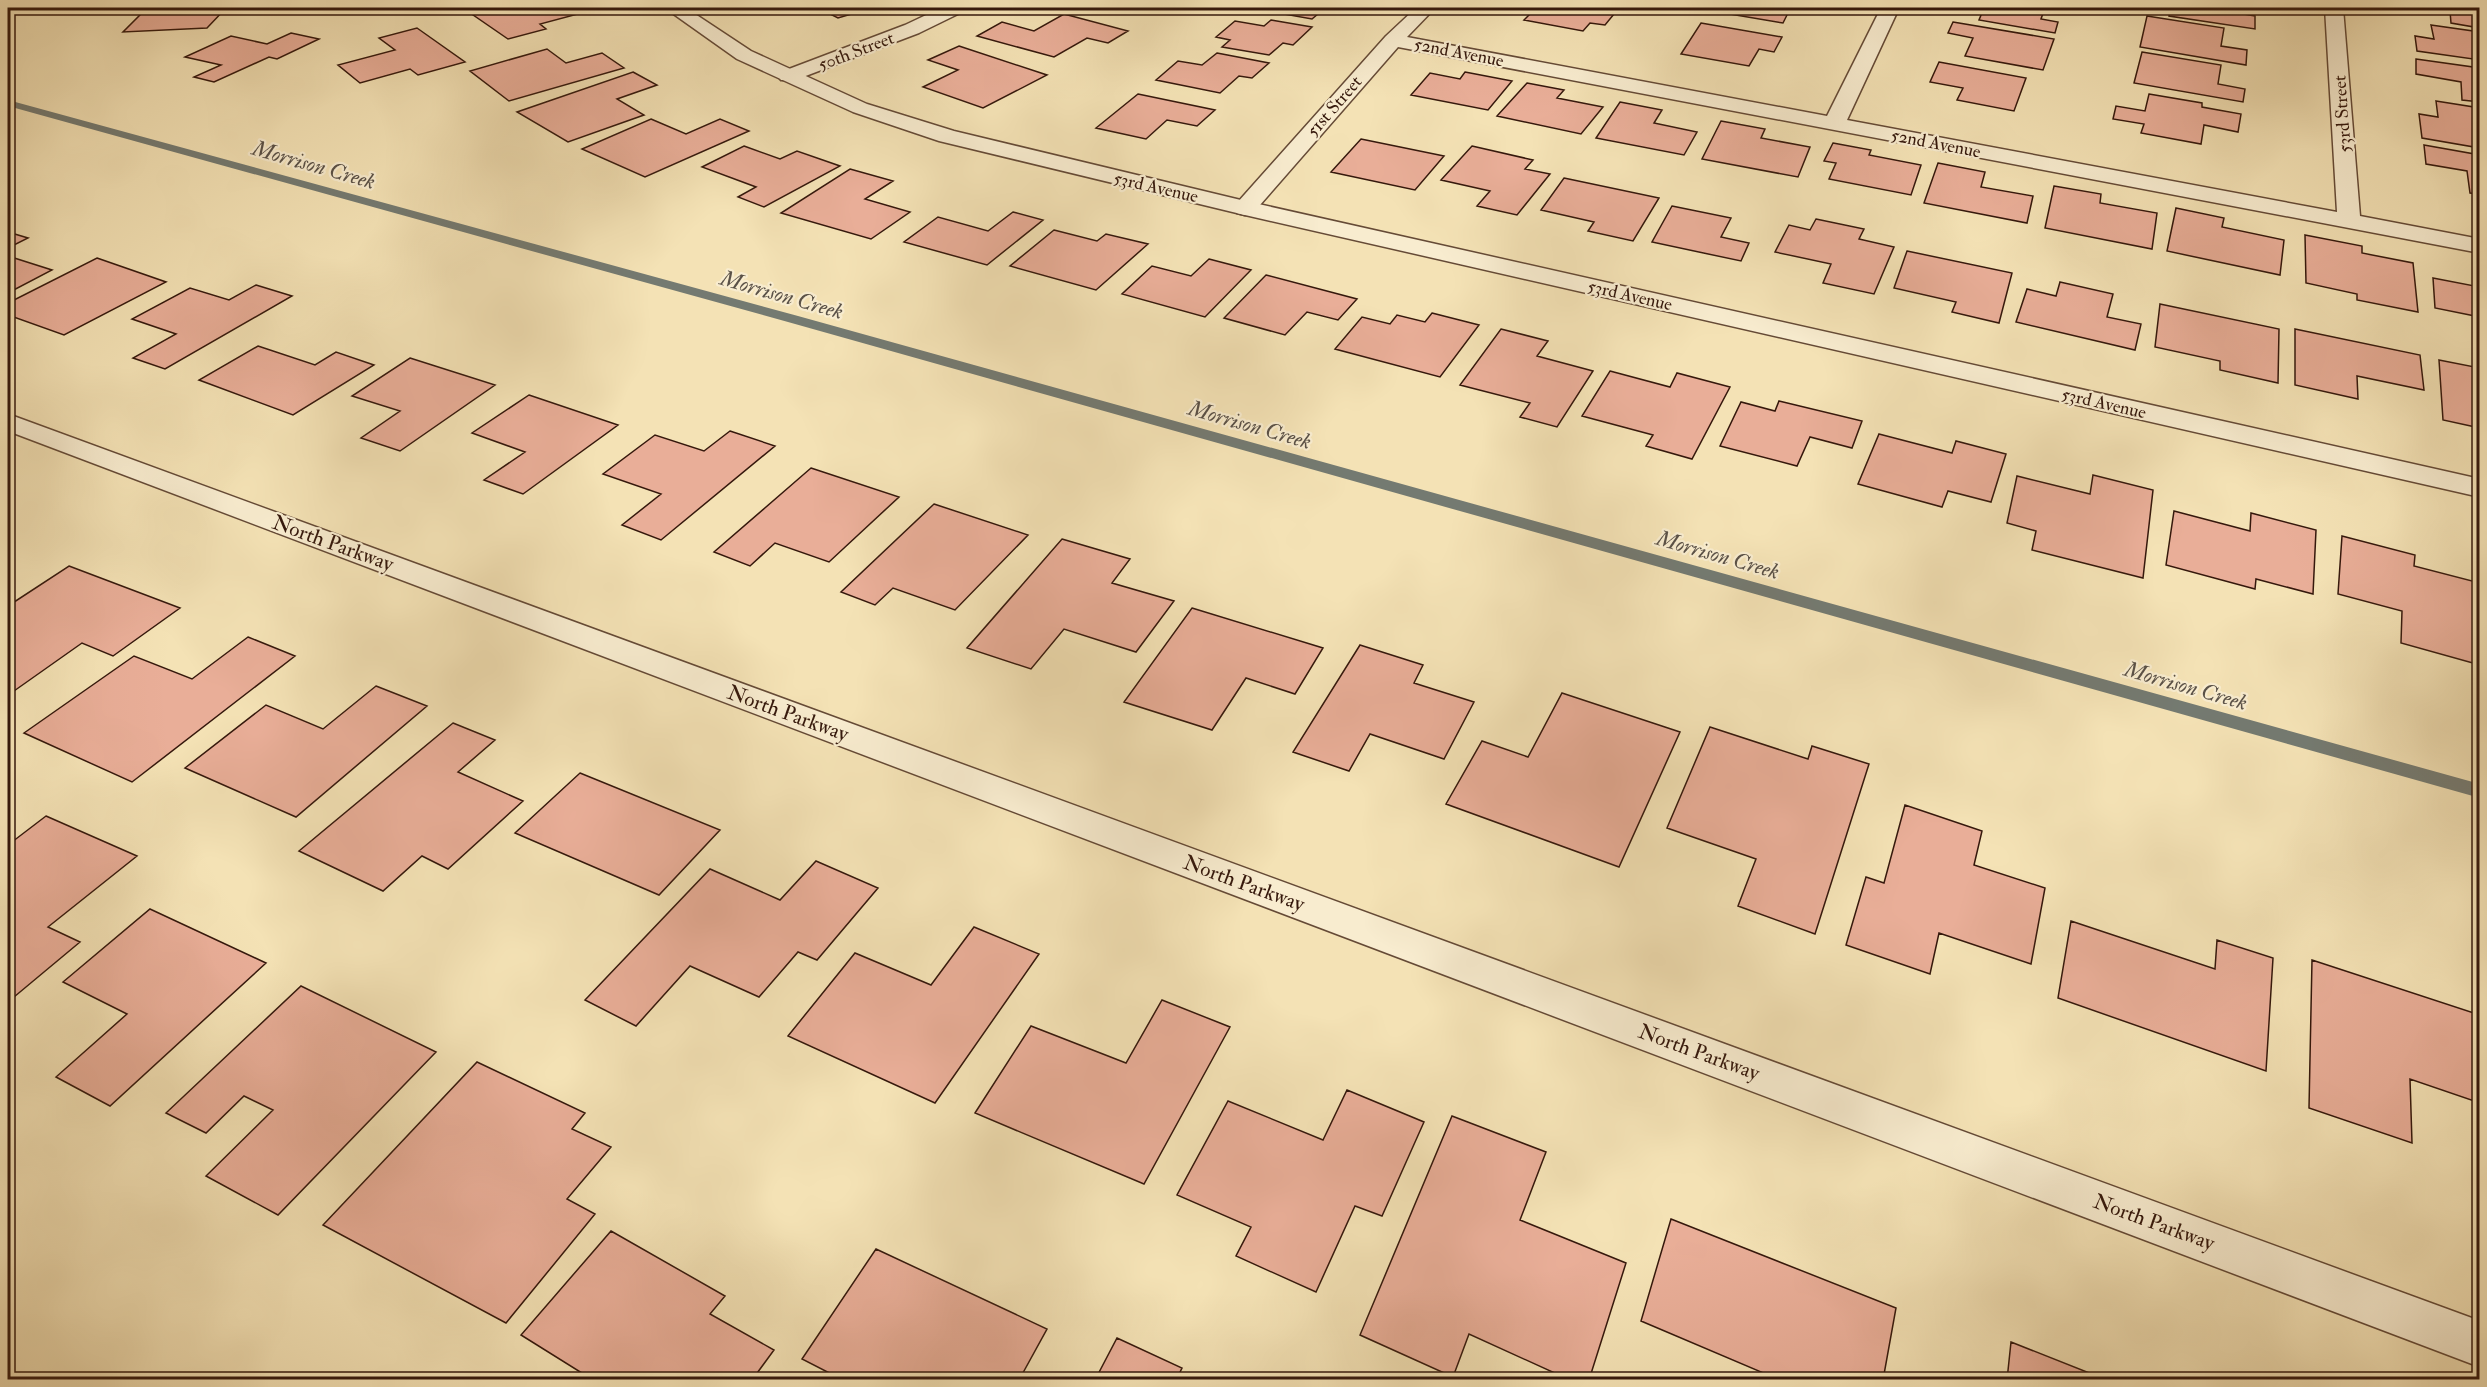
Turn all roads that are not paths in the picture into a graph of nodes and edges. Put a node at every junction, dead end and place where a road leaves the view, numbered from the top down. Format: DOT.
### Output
graph roads {
  1 [pos="674,8"];
  2 [pos="955,8"];
  3 [pos="1426,8"];
  4 [pos="1890,8"];
  5 [pos="2334,8"];
  6 [pos="1393,40"];
  7 [pos="788,76"];
  8 [pos="1834,124"];
  9 [pos="1245,208"];
  10 [pos="2349,221"];
  11 [pos="2480,246"];
  12 [pos="9,423"];
  13 [pos="2480,488"];
  14 [pos="2480,1344"];
  1 -- 7 [label="street, 53rd Avenue"];
  2 -- 7 [label="street, 50th Street"];
  3 -- 6 [label="street, 51st Street"];
  4 -- 8 [label="street"];
  5 -- 10 [label="street, 53rd Street"];
  6 -- 8 [label="street, 52nd Avenue"];
  6 -- 9 [label="street, 51st Street"];
  7 -- 9 [label="street, 53rd Avenue"];
  8 -- 10 [label="street, 52nd Avenue"];
  9 -- 13 [label="street, 53rd Avenue"];
  10 -- 11 [label="street, 52nd Avenue"];
  12 -- 14 [label="street, North Parkway"];
}
